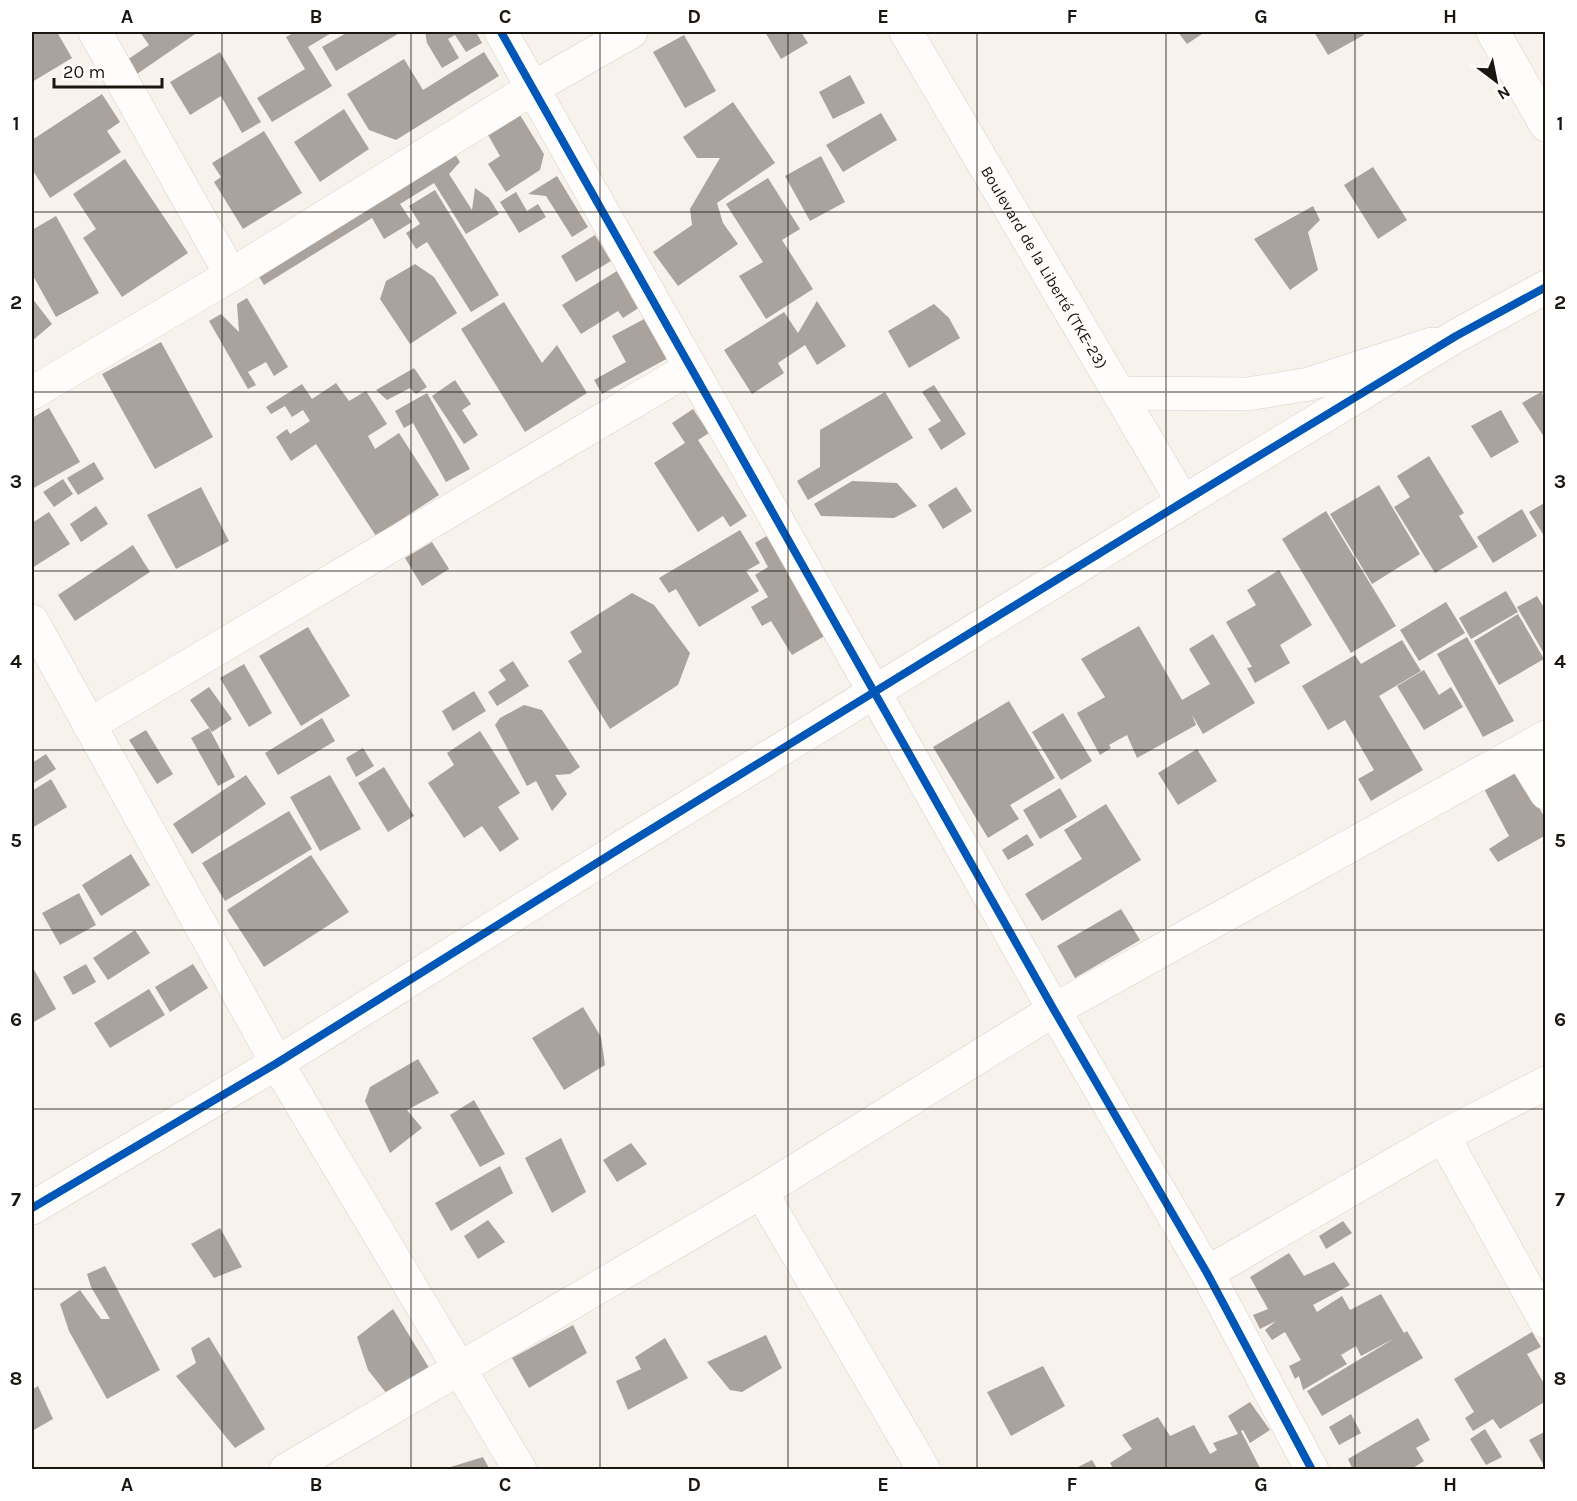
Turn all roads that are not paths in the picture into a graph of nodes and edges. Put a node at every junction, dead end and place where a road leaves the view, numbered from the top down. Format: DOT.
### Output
graph roads {
  1 [pos="95,32"];
  2 [pos="501,32"];
  3 [pos="631,32"];
  4 [pos="906,32"];
  5 [pos="1493,32"];
  6 [pos="533,88"];
  7 [pos="1545,125"];
  8 [pos="231,276"];
  9 [pos="1545,287"];
  10 [pos="1456,336"];
  11 [pos="690,368"];
  12 [pos="32,393"];
  13 [pos="1121,393"];
  14 [pos="1183,502"];
  15 [pos="32,621"];
  16 [pos="876,693"];
  17 [pos="88,725"];
  18 [pos="1533,745"];
  19 [pos="1545,793"];
  20 [pos="1054,1010"];
  21 [pos="277,1063"];
  22 [pos="1545,1083"];
  23 [pos="1443,1136"];
  24 [pos="761,1192"];
  25 [pos="32,1208"];
  26 [pos="1207,1273"];
  27 [pos="1545,1322"];
  28 [pos="459,1367"];
  29 [pos="286,1470"];
  30 [pos="520,1470"];
  31 [pos="924,1470"];
  32 [pos="1312,1470"];
  1 -- 8 [label="street"];
  2 -- 6 [label="street"];
  3 -- 6 [label="street"];
  4 -- 13 [label="street, Boulevard de la Liberté (TKE-23)"];
  5 -- 7 [label="street"];
  6 -- 8 [label="street"];
  6 -- 11 [label="street"];
  8 -- 12 [label="street"];
  9 -- 10 [label="street"];
  10 -- 13 [label="street"];
  10 -- 14 [label="street"];
  11 -- 16 [label="street"];
  11 -- 17 [label="street"];
  13 -- 14 [label="street, Boulevard de la Liberté (TKE-23)"];
  14 -- 16 [label="street"];
  15 -- 17 [label="street"];
  16 -- 20 [label="street"];
  16 -- 21 [label="street"];
  17 -- 21 [label="street"];
  18 -- 19 [label="street"];
  18 -- 20 [label="street"];
  20 -- 24 [label="street"];
  20 -- 26 [label="street"];
  21 -- 25 [label="street"];
  21 -- 28 [label="street"];
  22 -- 23 [label="street"];
  23 -- 26 [label="street"];
  23 -- 27 [label="street"];
  24 -- 28 [label="street"];
  24 -- 31 [label="street"];
  26 -- 32 [label="street"];
  28 -- 29 [label="street"];
  28 -- 30 [label="street"];
}
